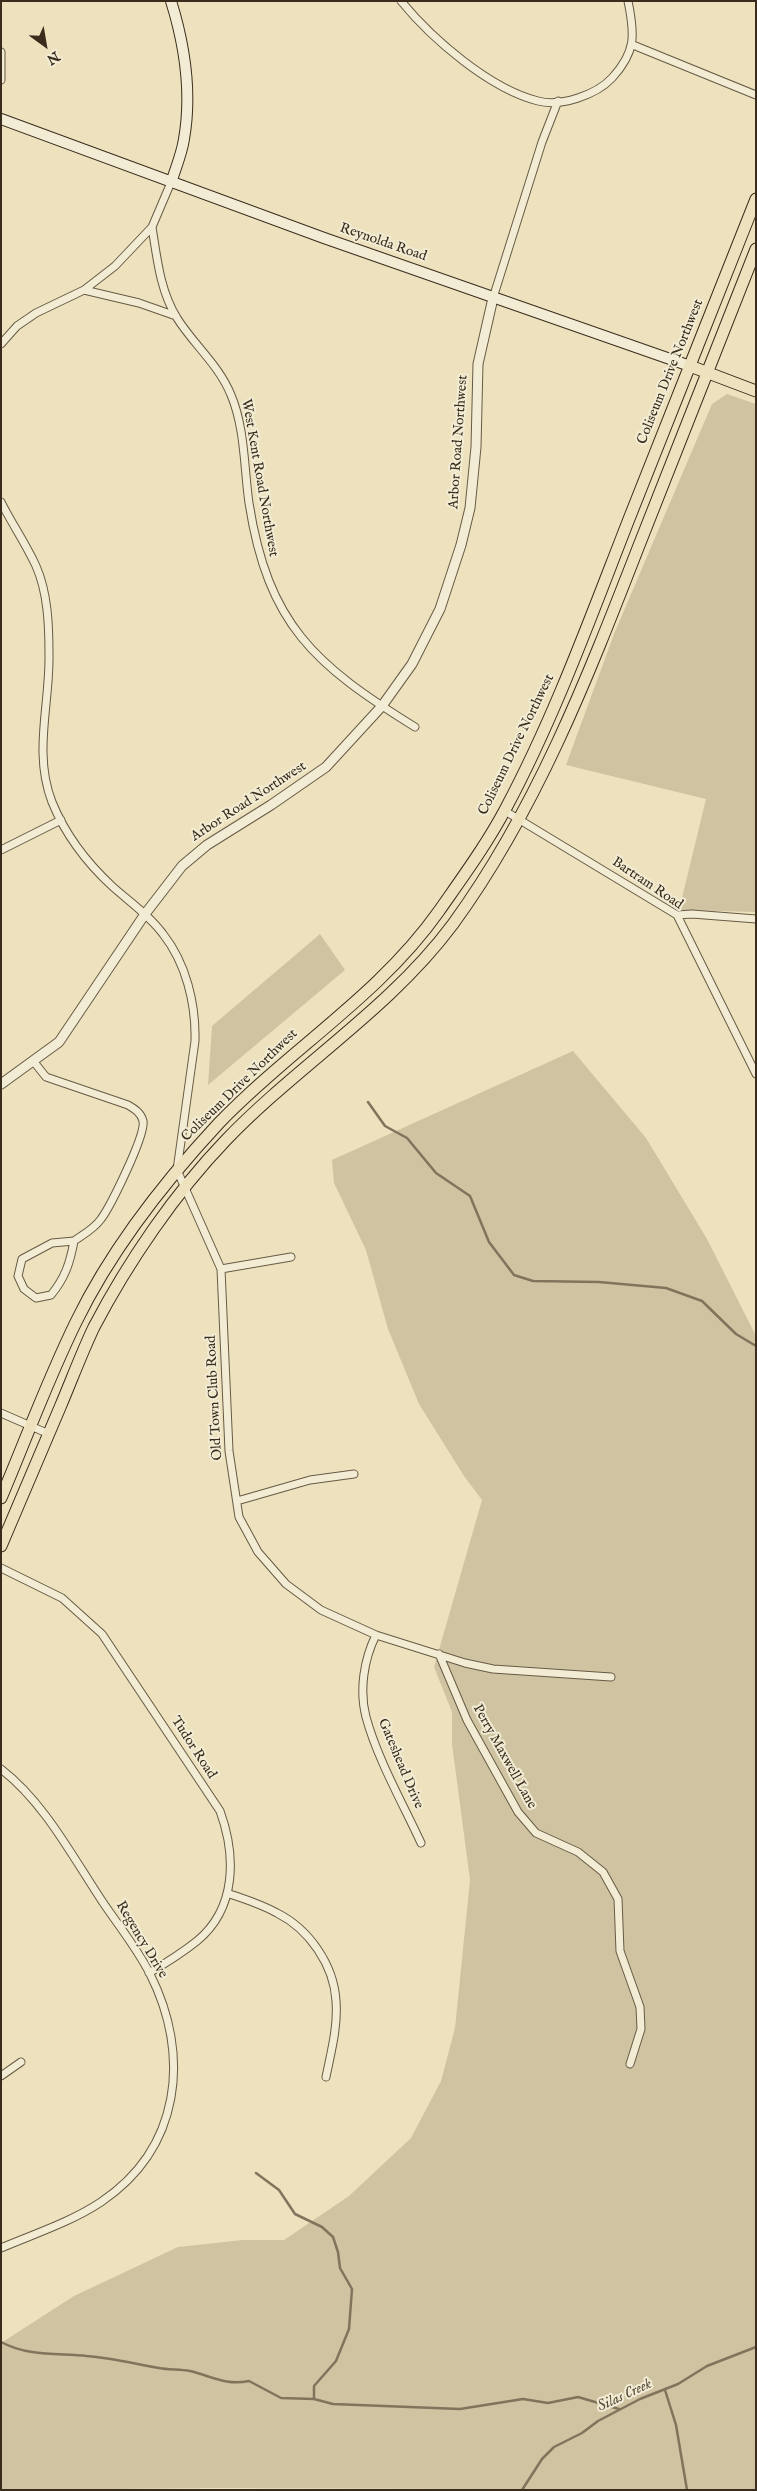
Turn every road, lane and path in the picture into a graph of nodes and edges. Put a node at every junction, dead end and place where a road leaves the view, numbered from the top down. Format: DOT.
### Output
graph roads {
  1 [pos="171,1"];
  2 [pos="401,1"];
  3 [pos="628,1"];
  4 [pos="633,45"];
  5 [pos="1,52"];
  6 [pos="1,80"];
  7 [pos="756,95"];
  8 [pos="558,101"];
  9 [pos="1,119"];
  10 [pos="172,180"];
  11 [pos="756,199"];
  12 [pos="152,227"];
  13 [pos="756,249"];
  14 [pos="84,290"];
  15 [pos="493,298"];
  16 [pos="176,316"];
  17 [pos="1,344"];
  18 [pos="690,366"];
  19 [pos="707,373"];
  20 [pos="756,391"];
  21 [pos="1,502"];
  22 [pos="382,706"];
  23 [pos="415,726"];
  24 [pos="505,811"];
  25 [pos="521,819"];
  26 [pos="61,820"];
  27 [pos="1,850"];
  28 [pos="144,914"];
  29 [pos="677,915"];
  30 [pos="756,919"];
  31 [pos="34,1062"];
  32 [pos="756,1074"];
  33 [pos="1,1084"];
  34 [pos="177,1170"];
  35 [pos="184,1187"];
  36 [pos="74,1241"];
  37 [pos="292,1257"];
  38 [pos="221,1269"];
  39 [pos="1,1413"];
  40 [pos="32,1426"];
  41 [pos="49,1434"];
  42 [pos="354,1474"];
  43 [pos="1,1498"];
  44 [pos="237,1501"];
  45 [pos="1,1546"];
  46 [pos="1,1568"];
  47 [pos="376,1635"];
  48 [pos="438,1654"];
  49 [pos="611,1677"];
  50 [pos="1,1769"];
  51 [pos="421,1843"];
  52 [pos="227,1893"];
  53 [pos="150,1973"];
  54 [pos="21,2062"];
  55 [pos="630,2064"];
  56 [pos="1,2076"];
  57 [pos="326,2077"];
  58 [pos="1,2248"];
  1 -- 10 [label="main road"];
  2 -- 8 [label="street"];
  3 -- 4 [label="street"];
  4 -- 7 [label="street"];
  4 -- 8 [label="street"];
  5 -- 6 [label="street"];
  8 -- 15 [label="street, Arbor Road Northwest"];
  9 -- 10 [label="main road, Reynolda Road"];
  10 -- 12 [label="street"];
  10 -- 15 [label="main road, Reynolda Road"];
  11 -- 18 [label="main road, Coliseum Drive Northwest"];
  12 -- 14 [label="street"];
  12 -- 16 [label="street, West Kent Road Northwest"];
  13 -- 19 [label="main road"];
  14 -- 16 [label="street"];
  14 -- 17 [label="street"];
  15 -- 18 [label="main road, Reynolda Road"];
  15 -- 22 [label="street, Arbor Road Northwest"];
  16 -- 22 [label="street, West Kent Road Northwest"];
  18 -- 19 [label="main road, Reynolda Road"];
  18 -- 24 [label="main road, Coliseum Drive Northwest"];
  19 -- 20 [label="main road, Reynolda Road"];
  19 -- 25 [label="main road"];
  21 -- 26 [label="street"];
  22 -- 23 [label="street, West Kent Road Northwest"];
  22 -- 28 [label="street, Arbor Road Northwest"];
  24 -- 25 [label="street, Bartram Road"];
  24 -- 34 [label="main road, Coliseum Drive Northwest"];
  25 -- 29 [label="street, Bartram Road"];
  25 -- 35 [label="main road"];
  26 -- 27 [label="street"];
  26 -- 28 [label="street"];
  28 -- 31 [label="street, Arbor Road Northwest"];
  28 -- 34 [label="street"];
  29 -- 30 [label="street"];
  29 -- 32 [label="street, Bartram Road"];
  31 -- 33 [label="street, Arbor Road Northwest"];
  31 -- 36 [label="street"];
  34 -- 35 [label="street, Old Town Club Road"];
  34 -- 40 [label="main road, Coliseum Drive Northwest"];
  35 -- 38 [label="street, Old Town Club Road"];
  35 -- 41 [label="main road"];
  36 -- 36 [label="street"];
  37 -- 38 [label="street"];
  38 -- 44 [label="street, Old Town Club Road"];
  39 -- 40 [label="street"];
  40 -- 41 [label="street"];
  40 -- 43 [label="main road, Coliseum Drive Northwest"];
  41 -- 45 [label="main road"];
  42 -- 44 [label="street"];
  44 -- 47 [label="street, Old Town Club Road"];
  46 -- 52 [label="street, Tudor Road"];
  47 -- 48 [label="street, Old Town Club Road"];
  47 -- 51 [label="street, Gateshead Drive"];
  48 -- 49 [label="street, Old Town Club Road"];
  48 -- 55 [label="street, Perry Maxwell Lane"];
  50 -- 53 [label="street, Regency Drive"];
  52 -- 53 [label="street, Tudor Road"];
  52 -- 57 [label="street"];
  53 -- 58 [label="street, Regency Drive"];
  54 -- 56 [label="street"];
}
